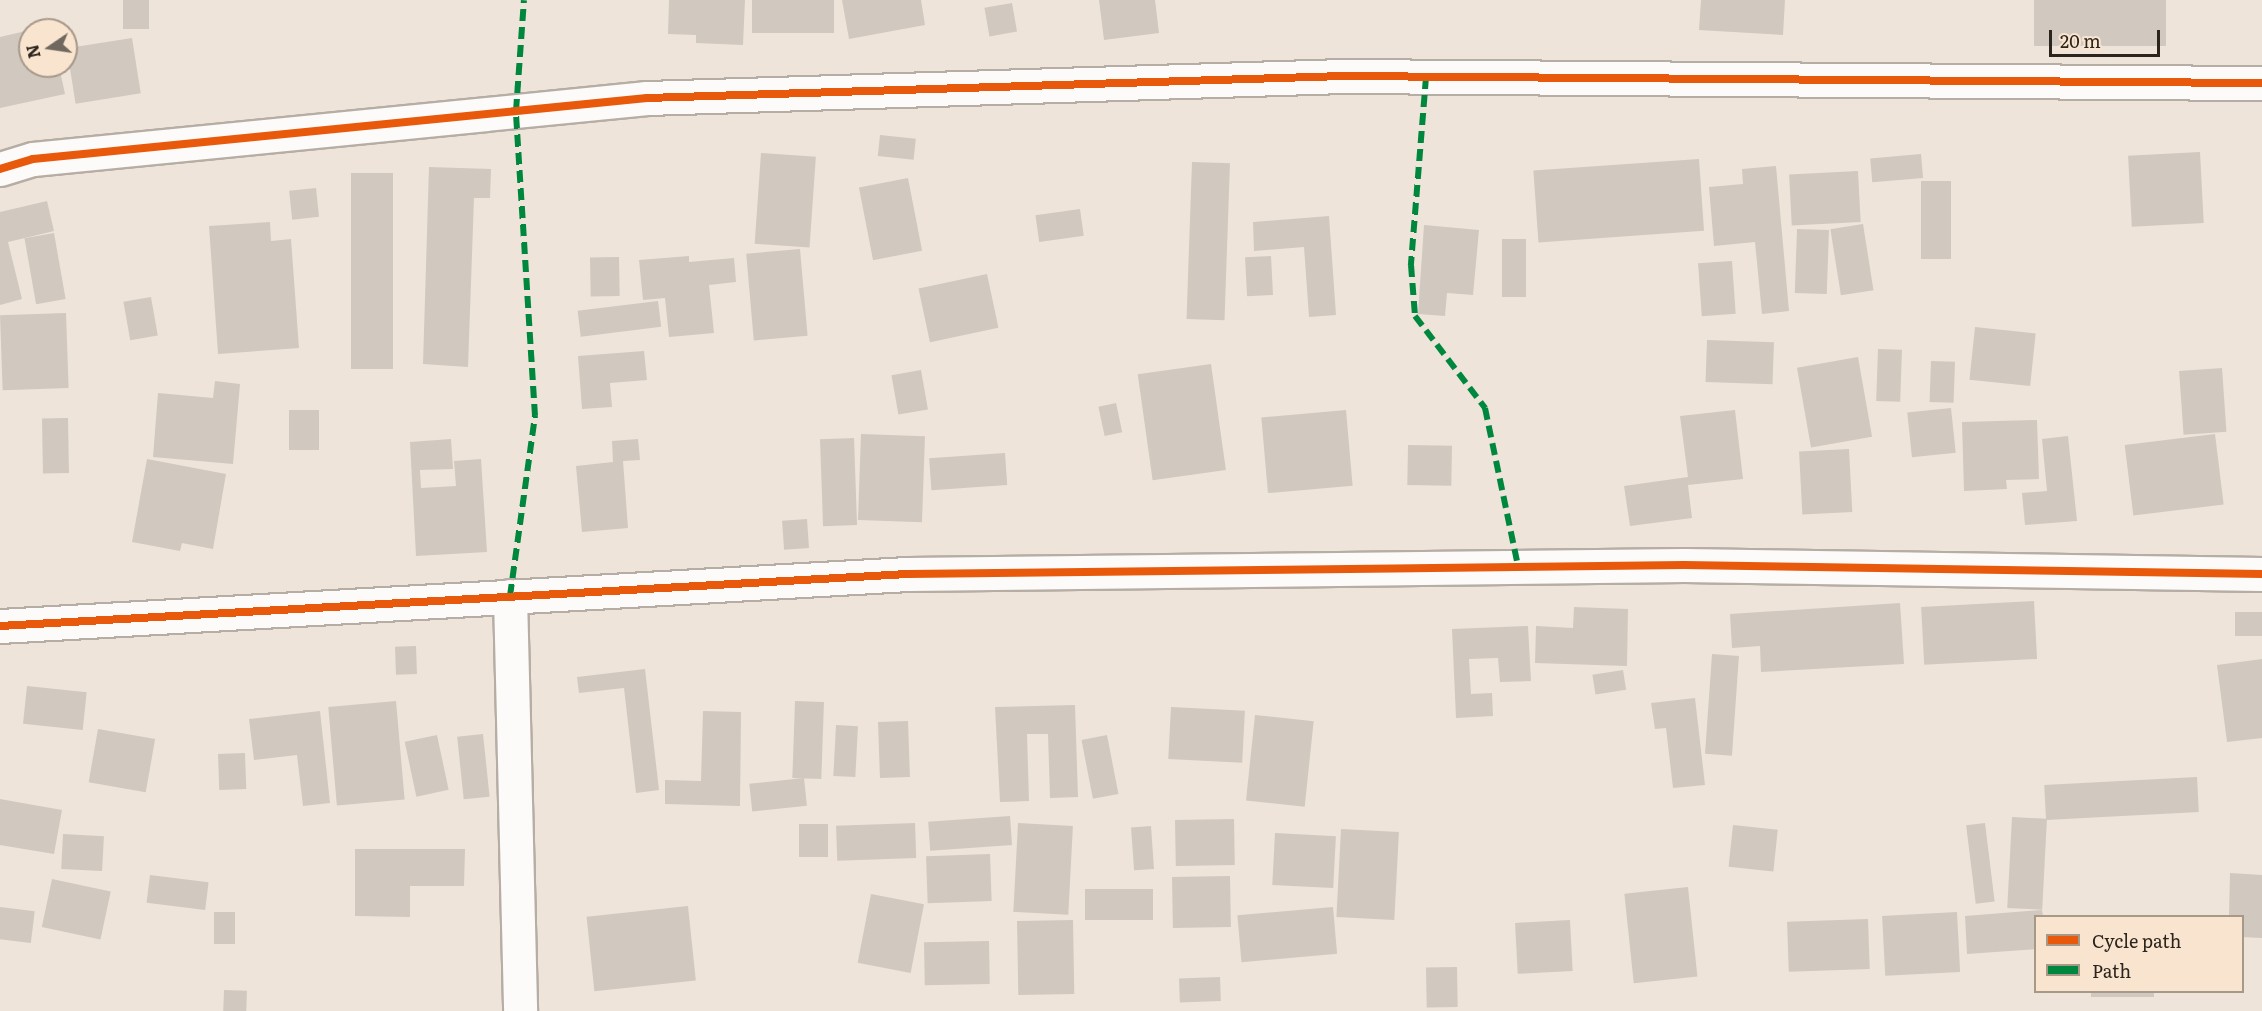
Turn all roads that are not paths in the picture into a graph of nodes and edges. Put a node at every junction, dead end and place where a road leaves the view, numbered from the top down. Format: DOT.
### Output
graph roads {
  1 [pos="2262,83"];
  2 [pos="0,169"];
  3 [pos="2262,574"];
  4 [pos="510,596"];
  5 [pos="0,626"];
  6 [pos="520,1011"];
  1 -- 2 [label="street"];
  3 -- 4 [label="street"];
  4 -- 5 [label="street"];
  4 -- 6 [label="street"];
}
